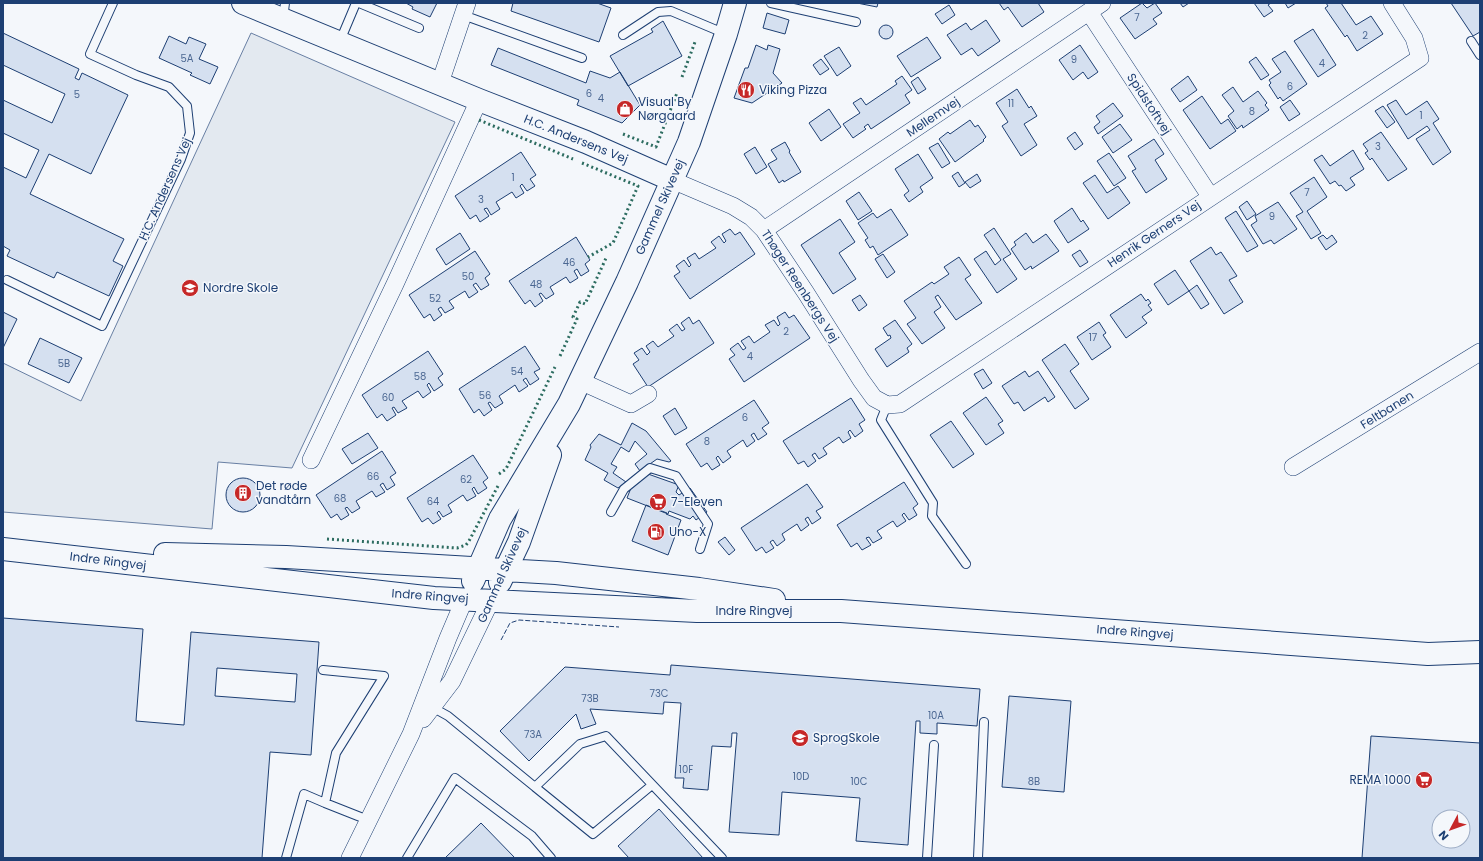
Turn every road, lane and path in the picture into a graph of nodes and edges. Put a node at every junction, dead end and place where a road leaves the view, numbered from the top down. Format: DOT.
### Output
graph roads {
  1 [pos="113,3"];
  2 [pos="243,3"];
  3 [pos="357,3"];
  4 [pos="735,3"];
  5 [pos="770,3"];
  6 [pos="1392,3"];
  7 [pos="1095,7"];
  8 [pos="465,9"];
  9 [pos="284,11"];
  10 [pos="856,22"];
  11 [pos="419,28"];
  12 [pos="623,34"];
  13 [pos="726,34"];
  14 [pos="1471,41"];
  15 [pos="340,42"];
  16 [pos="1480,55"];
  17 [pos="582,58"];
  18 [pos="440,83"];
  19 [pos="479,100"];
  20 [pos="672,180"];
  21 [pos="1210,196"];
  22 [pos="764,230"];
  23 [pos="7,280"];
  24 [pos="1480,352"];
  25 [pos="580,381"];
  26 [pos="648,394"];
  27 [pos="569,404"];
  28 [pos="887,405"];
  29 [pos="310,460"];
  30 [pos="1293,467"];
  31 [pos="611,512"];
  32 [pos="700,549"];
  33 [pos="12,550"];
  34 [pos="966,564"];
  35 [pos="479,568"];
  36 [pos="505,570"];
  37 [pos="466,598"];
  38 [pos="491,600"];
  39 [pos="841,611"];
  40 [pos="1480,652"];
  41 [pos="1428,654"];
  42 [pos="1480,664"];
  43 [pos="323,670"];
  44 [pos="428,704"];
  45 [pos="984,722"];
  46 [pos="934,745"];
  47 [pos="652,785"];
  48 [pos="536,787"];
  49 [pos="325,803"];
  50 [pos="368,820"];
  51 [pos="286,858"];
  52 [pos="350,858"];
  53 [pos="407,858"];
  54 [pos="551,858"];
  55 [pos="722,858"];
  56 [pos="927,858"];
  57 [pos="978,858"];
  1 -- 23 [label="lane, H.C. Andersens Vej"];
  2 -- 9 [label="main road, H.C. Andersens Vej"];
  3 -- 11 [label="lane"];
  3 -- 15 [label="lane"];
  4 -- 13 [label="main road, Gammel Skivevej"];
  5 -- 10 [label="lane"];
  6 -- 21 [label="street, Henrik Gerners Vej"];
  7 -- 21 [label="street, Spidstoftvej"];
  7 -- 22 [label="street, Mellemvej"];
  8 -- 17 [label="lane"];
  8 -- 18 [label="street"];
  9 -- 15 [label="main road, H.C. Andersens Vej"];
  12 -- 13 [label="lane"];
  13 -- 20 [label="main road, Gammel Skivevej"];
  14 -- 16 [label="lane"];
  15 -- 18 [label="main road, H.C. Andersens Vej"];
  18 -- 19 [label="main road, H.C. Andersens Vej"];
  19 -- 20 [label="main road, H.C. Andersens Vej"];
  19 -- 29 [label="street"];
  20 -- 22 [label="street, Thøger Reenbergs Vej"];
  20 -- 25 [label="main road, Gammel Skivevej"];
  21 -- 28 [label="street, Henrik Gerners Vej"];
  22 -- 28 [label="street, Thøger Reenbergs Vej"];
  24 -- 30 [label="street, Feltbanen"];
  25 -- 26 [label="street"];
  25 -- 27 [label="main road, Gammel Skivevej"];
  27 -- 35 [label="main road, Gammel Skivevej"];
  27 -- 36 [label="main road, Gammel Skivevej"];
  28 -- 34 [label="lane"];
  31 -- 32 [label="lane"];
  33 -- 35 [label="main road, Indre Ringvej"];
  33 -- 37 [label="main road, Indre Ringvej"];
  35 -- 36 [label="main road, Indre Ringvej"];
  35 -- 37 [label="main road, Gammel Skivevej"];
  36 -- 38 [label="main road, Gammel Skivevej"];
  36 -- 39 [label="main road, Indre Ringvej"];
  37 -- 38 [label="main road, Indre Ringvej"];
  37 -- 44 [label="street, Gammel Skivevej"];
  38 -- 39 [label="main road, Indre Ringvej"];
  38 -- 44 [label="street, Gammel Skivevej"];
  39 -- 41 [label="main road, Indre Ringvej"];
  40 -- 41 [label="main road, Indre Ringvej"];
  41 -- 42 [label="main road, Indre Ringvej"];
  43 -- 49 [label="lane"];
  44 -- 48 [label="lane"];
  44 -- 50 [label="street, Gammel Skivevej"];
  45 -- 57 [label="lane"];
  46 -- 56 [label="lane"];
  47 -- 48 [label="lane"];
  47 -- 48 [label="lane"];
  47 -- 55 [label="lane"];
  49 -- 50 [label="lane"];
  49 -- 51 [label="lane"];
  50 -- 52 [label="street, Gammel Skivevej"];
  53 -- 54 [label="lane"];
}
